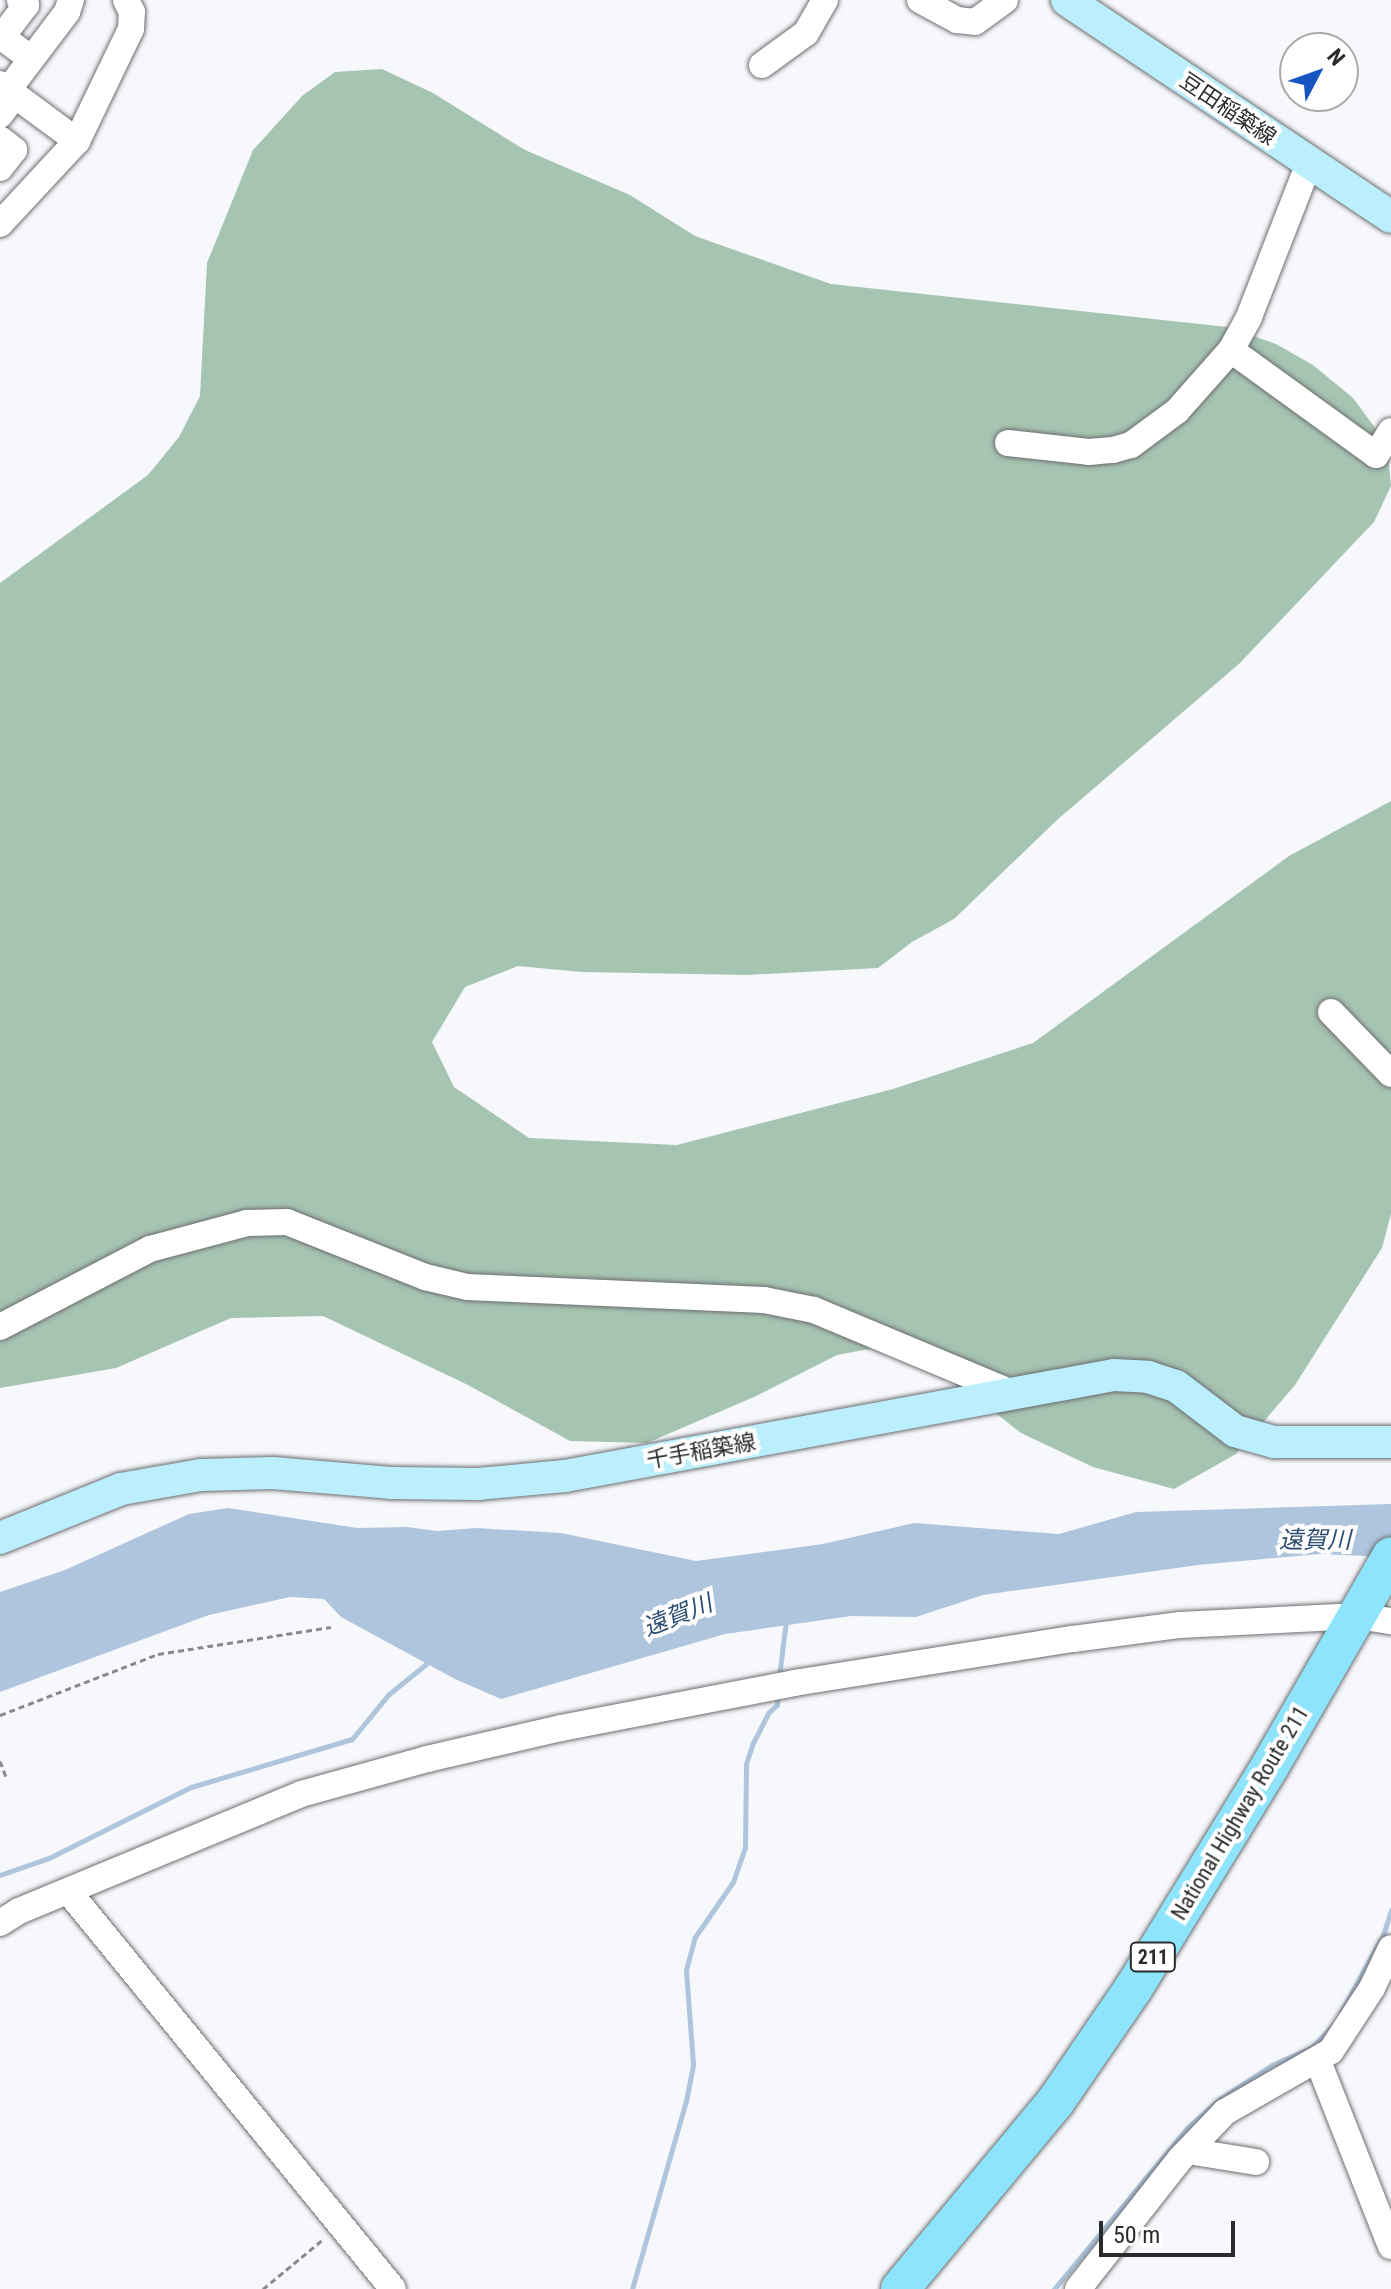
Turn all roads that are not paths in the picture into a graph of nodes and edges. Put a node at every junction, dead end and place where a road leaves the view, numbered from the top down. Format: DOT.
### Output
graph roads {
  1 [pos="20,0"];
  2 [pos="71,0"];
  3 [pos="126,0"];
  4 [pos="825,0"];
  5 [pos="920,0"];
  6 [pos="1005,0"];
  7 [pos="1067,0"];
  8 [pos="31,59"];
  9 [pos="762,65"];
  10 [pos="6,96"];
  11 [pos="0,139"];
  12 [pos="77,141"];
  13 [pos="1309,163"];
  14 [pos="0,168"];
  15 [pos="10,195"];
  16 [pos="1391,217"];
  17 [pos="0,224"];
  18 [pos="1231,350"];
  19 [pos="1391,431"];
  20 [pos="1008,443"];
  21 [pos="1331,1012"];
  22 [pos="1391,1074"];
  23 [pos="0,1327"];
  24 [pos="1015,1394"];
  25 [pos="1391,1442"];
  26 [pos="0,1538"];
  27 [pos="1391,1556"];
  28 [pos="1372,1612"];
  29 [pos="69,1892"];
  30 [pos="0,1923"];
  31 [pos="1391,1948"];
  32 [pos="1318,2061"];
  33 [pos="1188,2151"];
  34 [pos="1256,2162"];
  35 [pos="1391,2246"];
  36 [pos="393,2289"];
  37 [pos="900,2289"];
  38 [pos="1078,2289"];
  1 -- 8 [label="street"];
  2 -- 8 [label="street"];
  3 -- 12 [label="street"];
  4 -- 9 [label="street"];
  5 -- 6 [label="street"];
  7 -- 13 [label="main road, 豆田稲築線"];
  8 -- 10 [label="street"];
  10 -- 12 [label="street"];
  11 -- 14 [label="street"];
  12 -- 15 [label="street"];
  13 -- 16 [label="main road, 豆田稲築線"];
  13 -- 18 [label="street"];
  15 -- 17 [label="street"];
  18 -- 19 [label="street"];
  18 -- 20 [label="street"];
  21 -- 22 [label="street"];
  23 -- 24 [label="street"];
  24 -- 25 [label="main road, 千手稲築線"];
  24 -- 26 [label="main road, 千手稲築線"];
  27 -- 28 [label="highway, National Highway Route 211 / 211"];
  28 -- 29 [label="street"];
  28 -- 37 [label="highway, National Highway Route 211 / 211"];
  29 -- 30 [label="street"];
  29 -- 36 [label="street"];
  31 -- 32 [label="street"];
  32 -- 33 [label="street"];
  32 -- 35 [label="street"];
  33 -- 34 [label="street"];
  33 -- 38 [label="street"];
}
